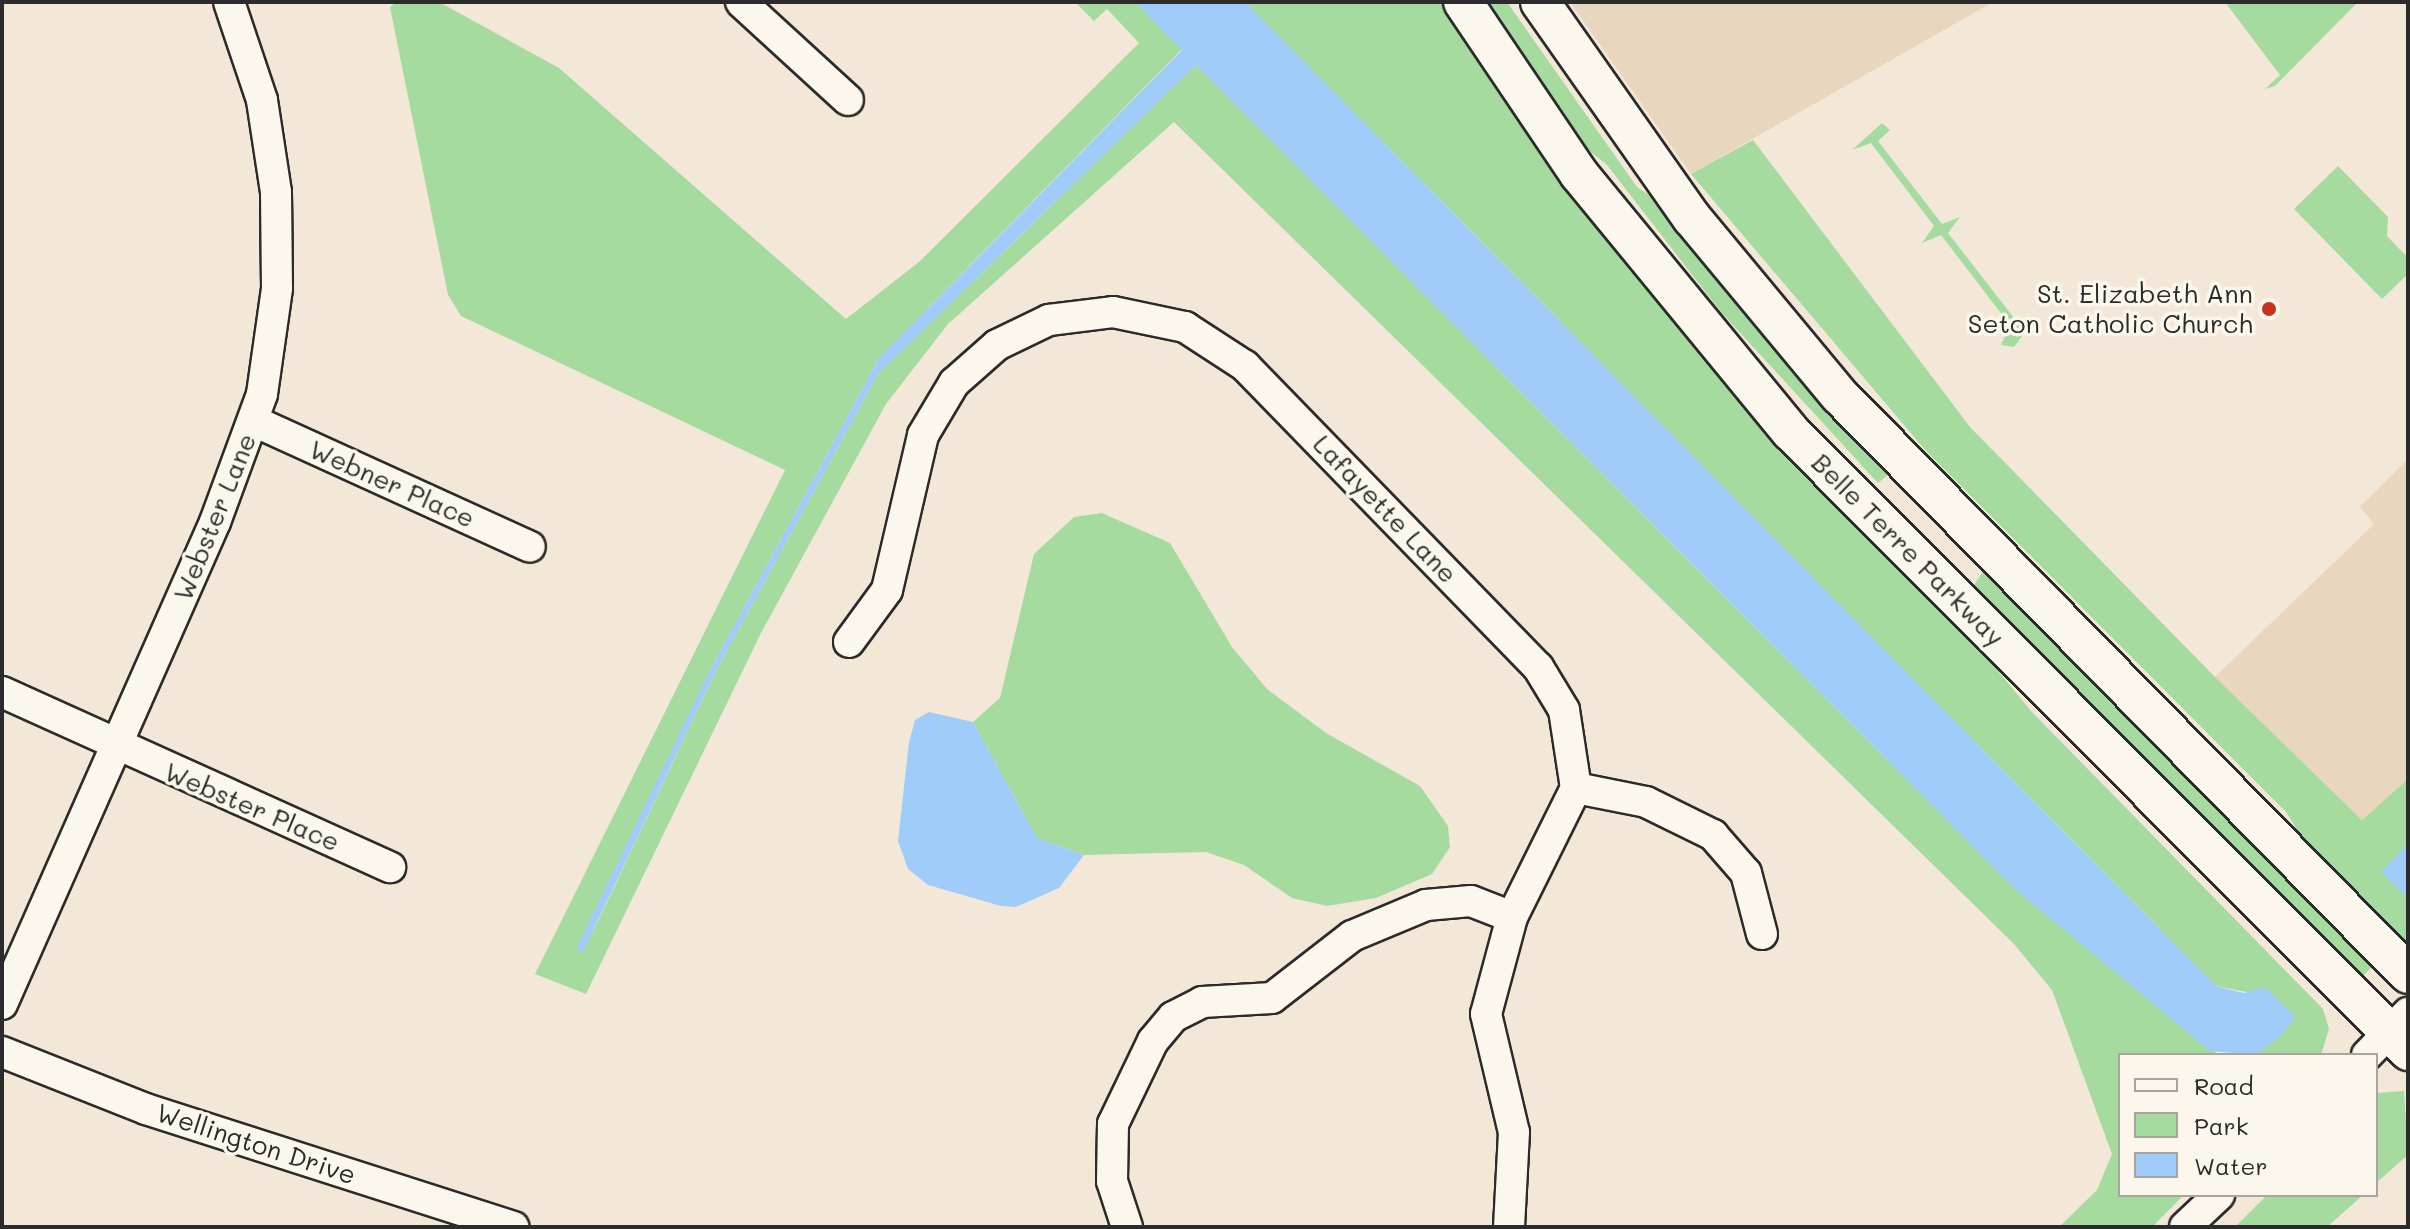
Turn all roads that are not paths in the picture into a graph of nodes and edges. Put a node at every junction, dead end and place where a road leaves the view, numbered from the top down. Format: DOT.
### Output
graph roads {
  1 [pos="229,2"];
  2 [pos="741,2"];
  3 [pos="1463,2"];
  4 [pos="1540,2"];
  5 [pos="848,100"];
  6 [pos="254,421"];
  7 [pos="530,547"];
  8 [pos="849,642"];
  9 [pos="2,692"];
  10 [pos="115,748"];
  11 [pos="1576,788"];
  12 [pos="390,867"];
  13 [pos="1512,917"];
  14 [pos="1762,934"];
  15 [pos="2408,974"];
  16 [pos="2,1004"];
  17 [pos="2393,1038"];
  18 [pos="2,1052"];
  19 [pos="2217,1197"];
  20 [pos="513,1227"];
  21 [pos="1127,1227"];
  22 [pos="1509,1227"];
  23 [pos="2185,1227"];
  1 -- 6 [label="street, Webster Lane"];
  2 -- 5 [label="street"];
  3 -- 17 [label="main road, Belle Terre Parkway"];
  4 -- 15 [label="main road"];
  6 -- 7 [label="street, Webner Place"];
  6 -- 10 [label="street, Webster Lane"];
  8 -- 11 [label="street, Lafayette Lane"];
  9 -- 10 [label="street, Webster Place"];
  10 -- 12 [label="street, Webster Place"];
  10 -- 16 [label="street, Webster Lane"];
  11 -- 13 [label="street"];
  11 -- 14 [label="street"];
  13 -- 21 [label="street"];
  13 -- 22 [label="street"];
  18 -- 20 [label="street, Wellington Drive"];
  19 -- 23 [label="street"];
}
